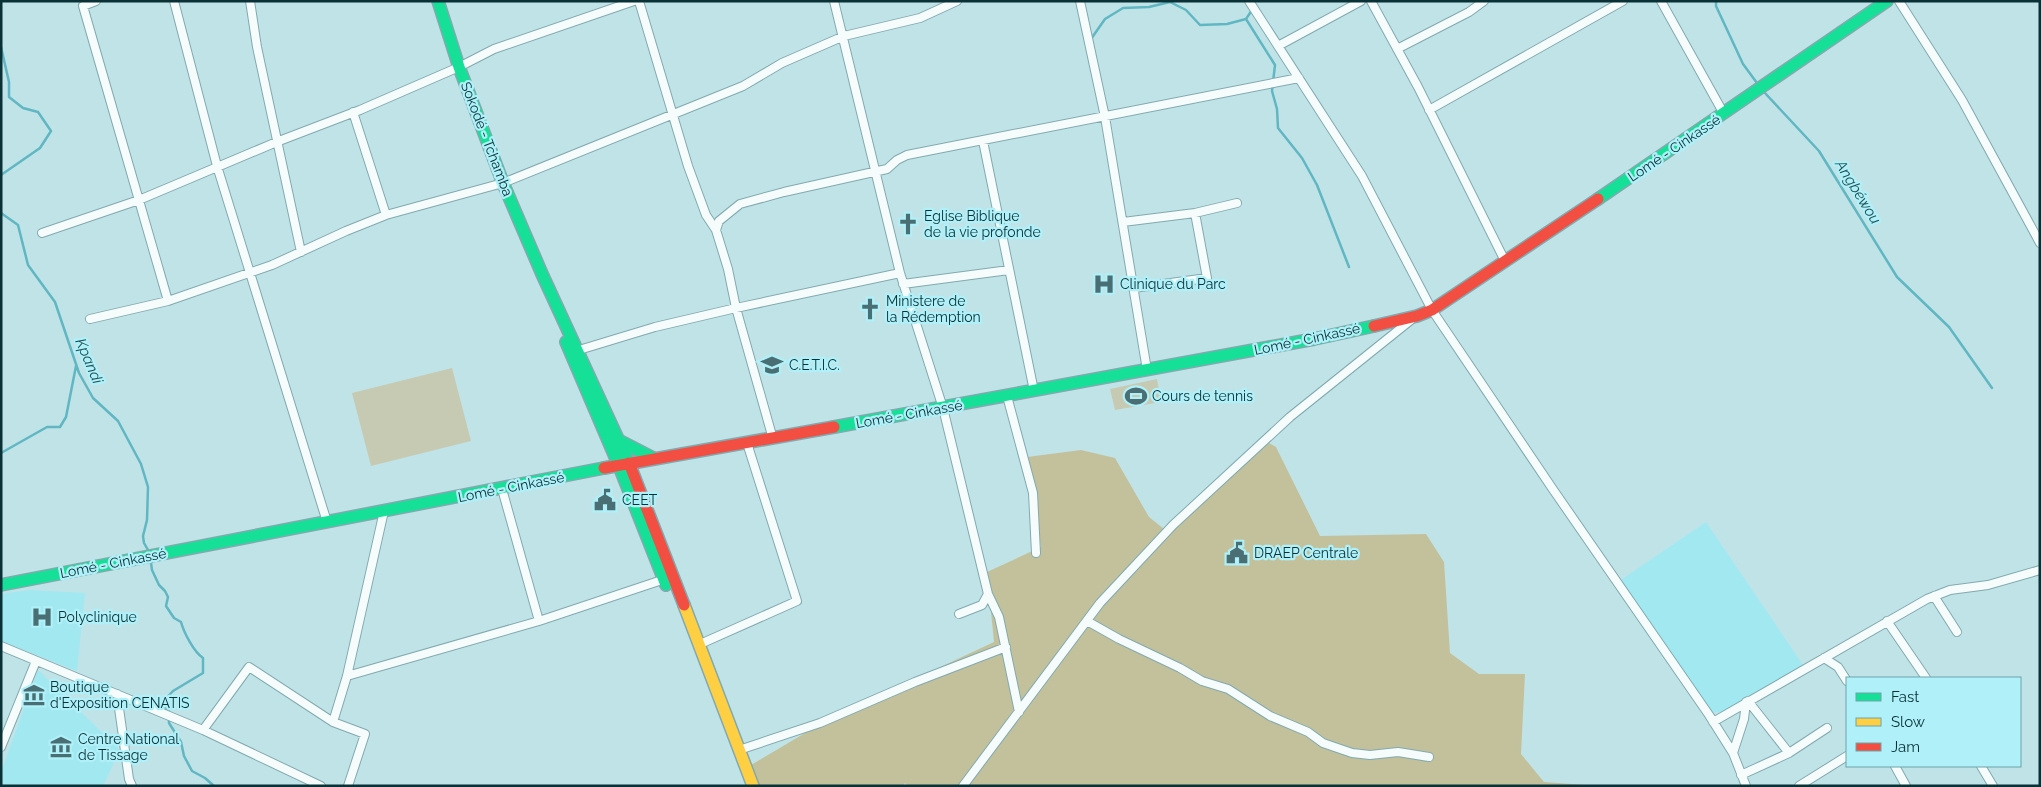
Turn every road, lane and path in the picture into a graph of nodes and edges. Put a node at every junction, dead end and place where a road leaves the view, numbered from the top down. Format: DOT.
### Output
graph roads {
  1 [pos="96,1"];
  2 [pos="174,1"];
  3 [pos="250,1"];
  4 [pos="438,1"];
  5 [pos="634,1"];
  6 [pos="639,1"];
  7 [pos="834,1"];
  8 [pos="957,1"];
  9 [pos="1080,1"];
  10 [pos="1361,1"];
  11 [pos="1371,1"];
  12 [pos="1484,1"];
  13 [pos="1623,1"];
  14 [pos="1661,1"];
  15 [pos="1886,1"];
  16 [pos="1899,1"];
  17 [pos="1252,6"];
  18 [pos="844,36"];
  19 [pos="1278,46"];
  20 [pos="1397,50"];
  21 [pos="459,67"];
  22 [pos="1298,78"];
  23 [pos="1429,110"];
  24 [pos="353,112"];
  25 [pos="1724,114"];
  26 [pos="674,115"];
  27 [pos="1105,117"];
  28 [pos="279,141"];
  29 [pos="983,141"];
  30 [pos="217,166"];
  31 [pos="876,171"];
  32 [pos="503,183"];
  33 [pos="139,200"];
  34 [pos="1237,203"];
  35 [pos="1195,213"];
  36 [pos="386,215"];
  37 [pos="1123,222"];
  38 [pos="716,230"];
  39 [pos="42,233"];
  40 [pos="2040,243"];
  41 [pos="301,252"];
  42 [pos="1505,261"];
  43 [pos="1009,270"];
  44 [pos="251,273"];
  45 [pos="900,273"];
  46 [pos="542,274"];
  47 [pos="903,284"];
  48 [pos="1134,288"];
  49 [pos="168,301"];
  50 [pos="736,308"];
  51 [pos="1432,310"];
  52 [pos="1417,316"];
  53 [pos="90,319"];
  54 [pos="579,350"];
  55 [pos="1148,370"];
  56 [pos="1034,391"];
  57 [pos="1007,396"];
  58 [pos="942,408"];
  59 [pos="772,439"];
  60 [pos="620,441"];
  61 [pos="747,443"];
  62 [pos="653,458"];
  63 [pos="624,464"];
  64 [pos="502,489"];
  65 [pos="384,511"];
  66 [pos="327,522"];
  67 [pos="1036,553"];
  68 [pos="2040,570"];
  69 [pos="668,578"];
  70 [pos="1,585"];
  71 [pos="988,594"];
  72 [pos="1934,596"];
  73 [pos="959,614"];
  74 [pos="539,621"];
  75 [pos="1087,621"];
  76 [pos="1888,621"];
  77 [pos="1957,632"];
  78 [pos="698,645"];
  79 [pos="1,646"];
  80 [pos="1006,647"];
  81 [pos="1824,658"];
  82 [pos="36,661"];
  83 [pos="347,676"];
  84 [pos="1925,677"];
  85 [pos="1846,679"];
  86 [pos="117,694"];
  87 [pos="1747,702"];
  88 [pos="1019,712"];
  89 [pos="333,722"];
  90 [pos="1713,722"];
  91 [pos="1827,728"];
  92 [pos="203,730"];
  93 [pos="1,747"];
  94 [pos="739,750"];
  95 [pos="1733,752"];
  96 [pos="1789,753"];
  97 [pos="1429,757"];
  98 [pos="1846,757"];
  99 [pos="1896,767"];
  100 [pos="1982,767"];
  101 [pos="1744,781"];
  102 [pos="132,786"];
  103 [pos="321,786"];
  104 [pos="348,786"];
  105 [pos="745,786"];
  106 [pos="753,786"];
  107 [pos="963,786"];
  108 [pos="1735,786"];
  109 [pos="1799,786"];
  110 [pos="1906,786"];
  111 [pos="1992,786"];
  1 -- 33 [label="street"];
  2 -- 30 [label="street"];
  3 -- 28 [label="street"];
  4 -- 21 [label="main road, Sokodé - Tchamba"];
  5 -- 21 [label="street"];
  6 -- 26 [label="street"];
  7 -- 18 [label="street"];
  8 -- 18 [label="street"];
  9 -- 27 [label="street"];
  10 -- 19 [label="street"];
  11 -- 20 [label="street"];
  12 -- 20 [label="street"];
  13 -- 23 [label="street"];
  14 -- 25 [label="street"];
  15 -- 25 [label="main road, Lomé - Cinkassé"];
  16 -- 40 [label="street"];
  17 -- 19 [label="street"];
  18 -- 26 [label="street"];
  18 -- 31 [label="street"];
  19 -- 22 [label="street"];
  20 -- 23 [label="street"];
  21 -- 24 [label="street"];
  21 -- 32 [label="main road, Sokodé - Tchamba"];
  22 -- 27 [label="street"];
  22 -- 51 [label="street"];
  23 -- 42 [label="street"];
  24 -- 28 [label="street"];
  24 -- 36 [label="street"];
  25 -- 42 [label="main road, Lomé - Cinkassé"];
  26 -- 32 [label="street"];
  26 -- 38 [label="street"];
  27 -- 29 [label="street"];
  27 -- 37 [label="street"];
  28 -- 30 [label="street"];
  28 -- 41 [label="street"];
  29 -- 31 [label="street"];
  29 -- 43 [label="street"];
  30 -- 33 [label="street"];
  30 -- 44 [label="street"];
  31 -- 38 [label="street"];
  31 -- 45 [label="street"];
  32 -- 36 [label="street"];
  32 -- 46 [label="main road, Sokodé - Tchamba"];
  33 -- 39 [label="street"];
  33 -- 49 [label="street"];
  34 -- 35 [label="street"];
  35 -- 37 [label="street"];
  35 -- 48 [label="street"];
  36 -- 41 [label="street"];
  37 -- 48 [label="street"];
  38 -- 50 [label="street"];
  41 -- 44 [label="street"];
  42 -- 51 [label="main road, Lomé - Cinkassé"];
  43 -- 47 [label="street"];
  43 -- 56 [label="street"];
  44 -- 49 [label="street"];
  44 -- 66 [label="street"];
  45 -- 47 [label="street"];
  45 -- 50 [label="street"];
  46 -- 54 [label="main road, Sokodé - Tchamba"];
  46 -- 63 [label="main road, Sokodé - Tchamba"];
  47 -- 58 [label="street"];
  48 -- 55 [label="street"];
  49 -- 53 [label="street"];
  50 -- 54 [label="street"];
  50 -- 59 [label="street"];
  51 -- 52 [label="main road, Lomé - Cinkassé"];
  51 -- 90 [label="street"];
  52 -- 55 [label="main road, Lomé - Cinkassé"];
  52 -- 75 [label="street"];
  54 -- 60 [label="main road, Sokodé - Tchamba"];
  55 -- 56 [label="main road, Lomé - Cinkassé"];
  56 -- 57 [label="main road, Lomé - Cinkassé"];
  57 -- 58 [label="main road, Lomé - Cinkassé"];
  57 -- 67 [label="street"];
  58 -- 59 [label="main road, Lomé - Cinkassé"];
  58 -- 71 [label="street"];
  59 -- 61 [label="main road, Lomé - Cinkassé"];
  60 -- 62 [label="main road"];
  60 -- 63 [label="main road, Sokodé - Tchamba"];
  61 -- 62 [label="main road, Lomé - Cinkassé"];
  61 -- 78 [label="street"];
  62 -- 63 [label="main road, Lomé - Cinkassé"];
  63 -- 64 [label="main road, Lomé - Cinkassé"];
  63 -- 69 [label="main road"];
  64 -- 65 [label="main road, Lomé - Cinkassé"];
  64 -- 74 [label="street"];
  65 -- 66 [label="main road, Lomé - Cinkassé"];
  65 -- 83 [label="street"];
  66 -- 70 [label="main road, Lomé - Cinkassé"];
  68 -- 72 [label="street"];
  69 -- 74 [label="street"];
  69 -- 78 [label="main road"];
  69 -- 105 [label="main road"];
  71 -- 73 [label="street"];
  71 -- 80 [label="street"];
  72 -- 76 [label="street"];
  72 -- 77 [label="street"];
  74 -- 83 [label="street"];
  75 -- 88 [label="street"];
  75 -- 97 [label="street"];
  76 -- 81 [label="street"];
  76 -- 84 [label="street"];
  78 -- 94 [label="main road"];
  79 -- 82 [label="street"];
  80 -- 88 [label="street"];
  80 -- 94 [label="street"];
  81 -- 85 [label="street"];
  81 -- 87 [label="street"];
  82 -- 86 [label="street"];
  82 -- 93 [label="street"];
  83 -- 89 [label="street"];
  86 -- 92 [label="street"];
  86 -- 102 [label="street"];
  87 -- 90 [label="street"];
  87 -- 95 [label="street"];
  87 -- 96 [label="street"];
  88 -- 107 [label="street"];
  89 -- 92 [label="street"];
  89 -- 104 [label="street"];
  90 -- 95 [label="street"];
  91 -- 96 [label="street"];
  92 -- 103 [label="street"];
  94 -- 106 [label="main road"];
  95 -- 101 [label="street"];
  96 -- 101 [label="street"];
  98 -- 109 [label="street"];
  99 -- 110 [label="street"];
  100 -- 111 [label="street"];
  101 -- 108 [label="street"];
}
